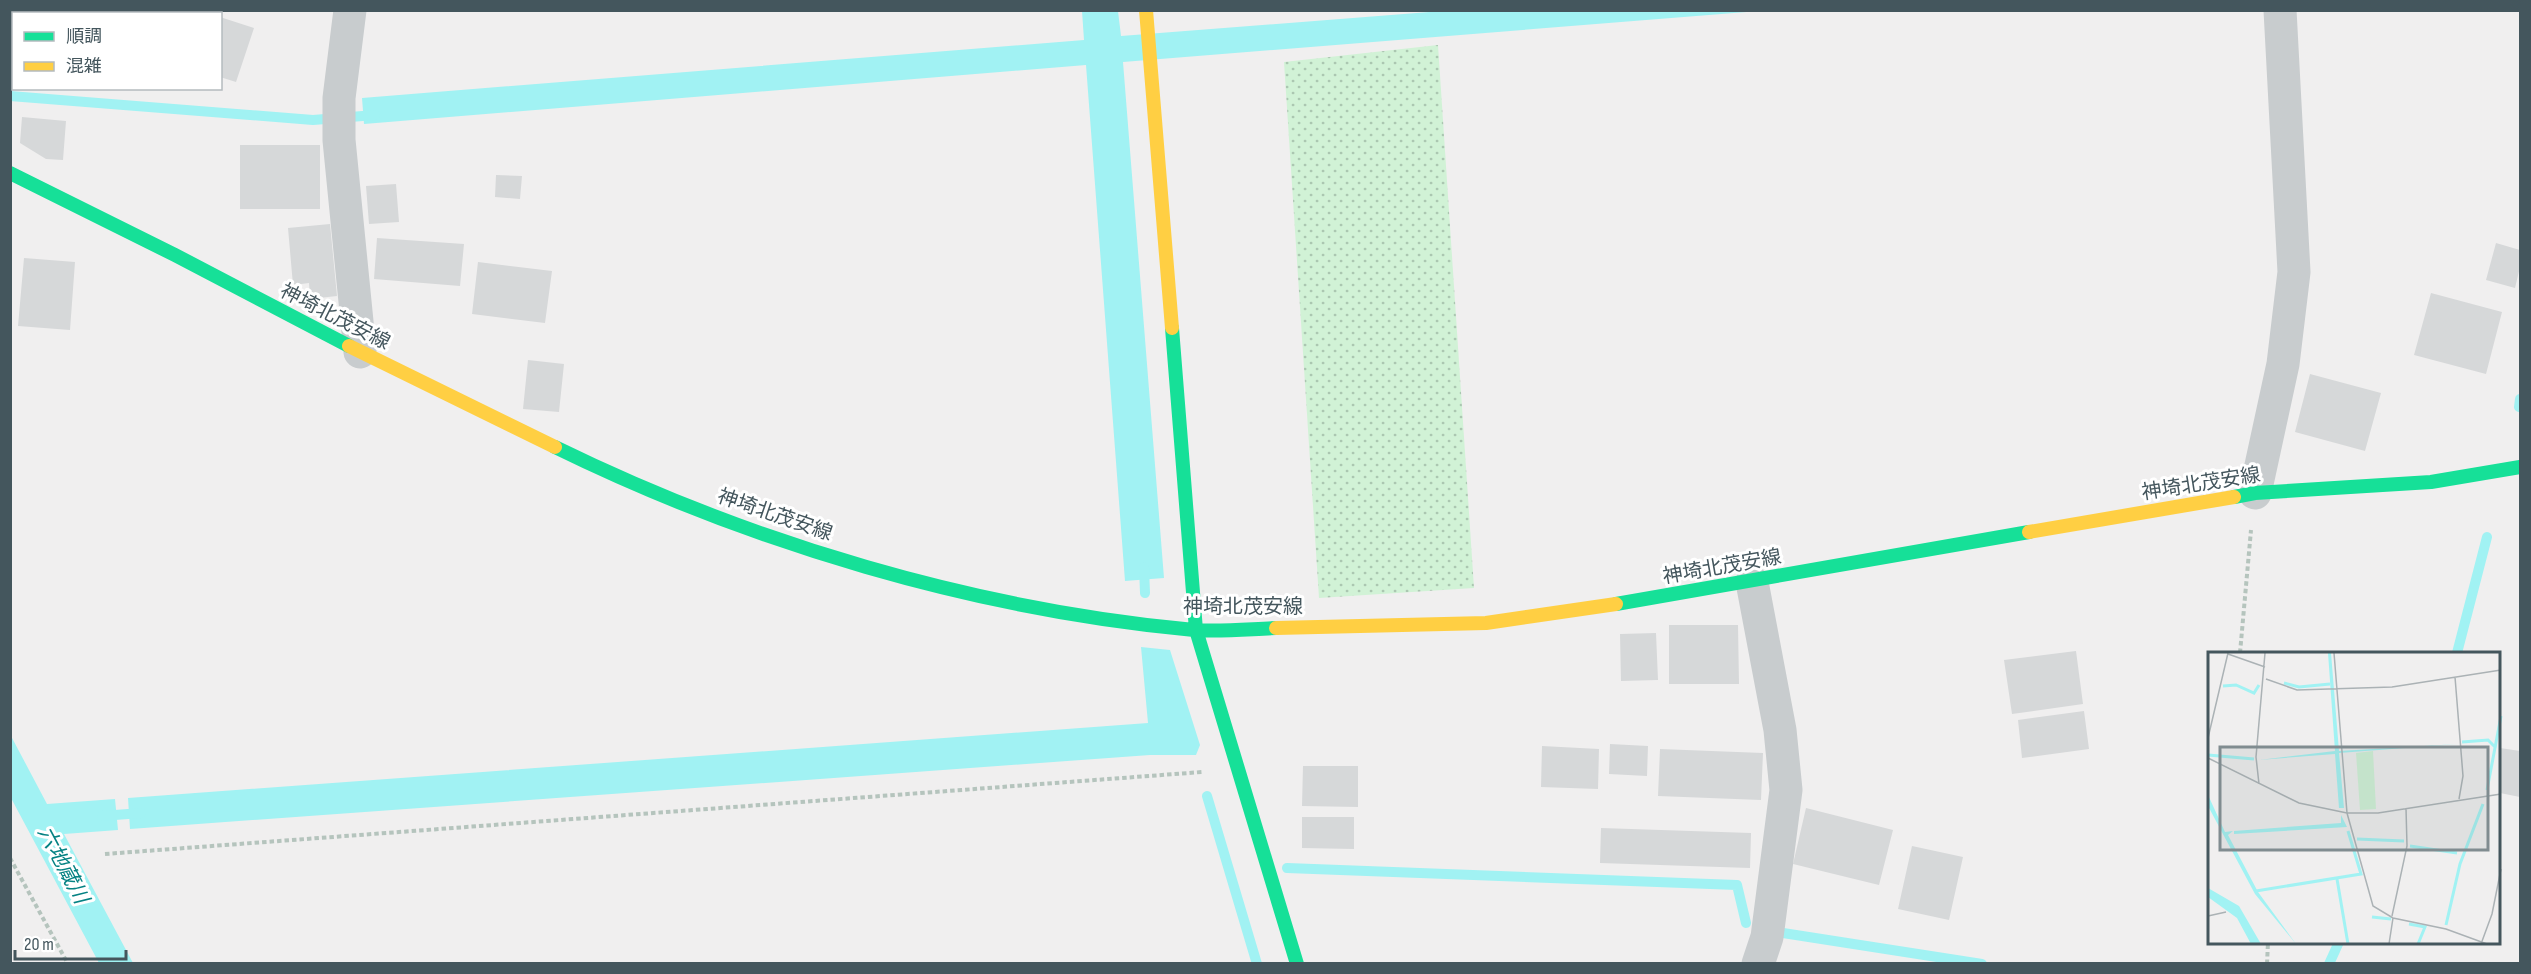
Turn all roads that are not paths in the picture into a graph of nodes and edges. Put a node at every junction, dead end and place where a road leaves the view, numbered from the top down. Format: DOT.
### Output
graph roads {
  1 [pos="350,10"];
  2 [pos="2280,10"];
  3 [pos="1147,17"];
  4 [pos="10,173"];
  5 [pos="360,352"];
  6 [pos="2520,467"];
  7 [pos="2255,493"];
  8 [pos="1752,582"];
  9 [pos="1196,630"];
  10 [pos="1297,963"];
  11 [pos="1758,963"];
  1 -- 5 [label="street"];
  2 -- 7 [label="street"];
  3 -- 9 [label="main road"];
  4 -- 5 [label="main road, 神埼北茂安線"];
  5 -- 9 [label="main road, 神埼北茂安線"];
  6 -- 7 [label="main road, 神埼北茂安線"];
  7 -- 8 [label="main road, 神埼北茂安線"];
  8 -- 9 [label="main road, 神埼北茂安線"];
  8 -- 11 [label="street"];
  9 -- 10 [label="main road"];
}
